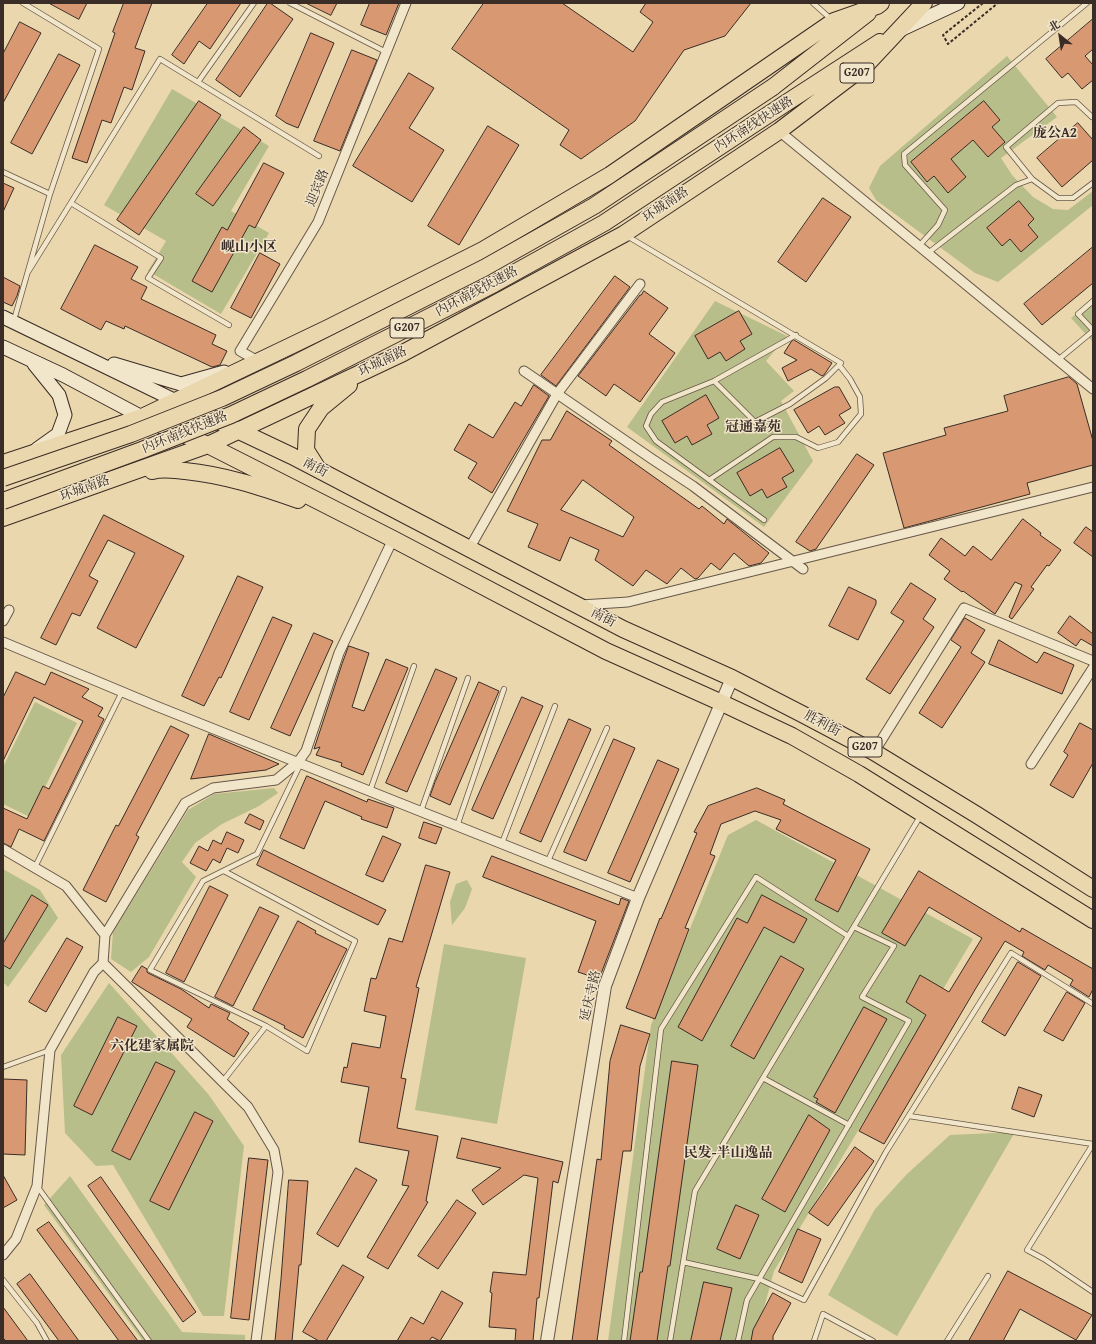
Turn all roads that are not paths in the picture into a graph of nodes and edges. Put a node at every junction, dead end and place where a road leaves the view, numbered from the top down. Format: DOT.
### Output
graph roads {
  1 [pos="23,3"];
  2 [pos="254,3"];
  3 [pos="290,3"];
  4 [pos="406,3"];
  5 [pos="813,3"];
  6 [pos="924,3"];
  7 [pos="958,3"];
  8 [pos="1087,3"];
  9 [pos="875,5"];
  10 [pos="834,21"];
  11 [pos="897,32"];
  12 [pos="387,52"];
  13 [pos="198,82"];
  14 [pos="1093,117"];
  15 [pos="779,131"];
  16 [pos="319,156"];
  17 [pos="3,172"];
  18 [pos="1032,179"];
  19 [pos="1093,183"];
  20 [pos="50,194"];
  21 [pos="71,203"];
  22 [pos="624,234"];
  23 [pos="919,246"];
  24 [pos="928,253"];
  25 [pos="28,272"];
  26 [pos="640,284"];
  27 [pos="1093,301"];
  28 [pos="8,320"];
  29 [pos="229,325"];
  30 [pos="1093,331"];
  31 [pos="796,335"];
  32 [pos="3,347"];
  33 [pos="75,352"];
  34 [pos="1058,360"];
  35 [pos="32,361"];
  36 [pos="254,364"];
  37 [pos="839,365"];
  38 [pos="366,370"];
  39 [pos="524,371"];
  40 [pos="714,381"];
  41 [pos="1093,388"];
  42 [pos="557,394"];
  43 [pos="176,401"];
  44 [pos="142,417"];
  45 [pos="239,431"];
  46 [pos="208,445"];
  47 [pos="30,454"];
  48 [pos="3,463"];
  49 [pos="319,470"];
  50 [pos="3,478"];
  51 [pos="709,480"];
  52 [pos="1093,487"];
  53 [pos="81,490"];
  54 [pos="3,501"];
  55 [pos="3,518"];
  56 [pos="352,518"];
  57 [pos="764,520"];
  58 [pos="393,539"];
  59 [pos="469,549"];
  60 [pos="792,562"];
  61 [pos="803,569"];
  62 [pos="578,605"];
  63 [pos="9,610"];
  64 [pos="3,622"];
  65 [pos="623,629"];
  66 [pos="3,642"];
  67 [pos="1093,661"];
  68 [pos="414,666"];
  69 [pos="1093,668"];
  70 [pos="468,678"];
  71 [pos="732,678"];
  72 [pos="504,689"];
  73 [pos="122,692"];
  74 [pos="722,703"];
  75 [pos="555,706"];
  76 [pos="607,728"];
  77 [pos="874,752"];
  78 [pos="299,763"];
  79 [pos="1031,764"];
  80 [pos="370,791"];
  81 [pos="421,811"];
  82 [pos="922,813"];
  83 [pos="457,826"];
  84 [pos="502,843"];
  85 [pos="3,849"];
  86 [pos="548,862"];
  87 [pos="35,867"];
  88 [pos="224,871"];
  89 [pos="1092,887"];
  90 [pos="638,898"];
  91 [pos="1093,920"];
  92 [pos="854,926"];
  93 [pos="105,935"];
  94 [pos="848,936"];
  95 [pos="103,963"];
  96 [pos="1093,1004"];
  97 [pos="266,1026"];
  98 [pos="50,1050"];
  99 [pos="3,1067"];
  100 [pos="763,1078"];
  101 [pos="223,1082"];
  102 [pos="909,1116"];
  103 [pos="849,1125"];
  104 [pos="1093,1144"];
  105 [pos="37,1186"];
  106 [pos="3,1255"];
  107 [pos="683,1262"];
  108 [pos="988,1276"];
  109 [pos="759,1279"];
  110 [pos="3,1280"];
  111 [pos="1093,1292"];
  112 [pos="47,1341"];
  113 [pos="149,1341"];
  114 [pos="256,1341"];
  115 [pos="548,1341"];
  116 [pos="624,1341"];
  117 [pos="670,1341"];
  118 [pos="738,1341"];
  119 [pos="814,1341"];
  120 [pos="873,1341"];
  121 [pos="947,1341"];
  1 -- 20 [label="lane"];
  2 -- 13 [label="lane"];
  3 -- 12 [label="lane"];
  4 -- 12 [label="street, 迎宾路"];
  5 -- 10 [label="lane"];
  6 -- 11 [label="highway, 内环南线快速路 / G207"];
  7 -- 11 [label="main road"];
  8 -- 23 [label="lane"];
  9 -- 10 [label="highway, 内环南线快速路 / G207"];
  9 -- 50 [label="highway, 内环南线快速路 / G207, bridge"];
  10 -- 36 [label="highway, 内环南线快速路 / G207"];
  11 -- 15 [label="highway, 内环南线快速路 / G207"];
  11 -- 54 [label="highway, 内环南线快速路 / G207, bridge"];
  12 -- 36 [label="street, 迎宾路"];
  13 -- 16 [label="lane"];
  13 -- 21 [label="lane"];
  14 -- 18 [label="lane"];
  15 -- 22 [label="highway, 环城南路 / G207"];
  15 -- 23 [label="street"];
  17 -- 20 [label="lane"];
  18 -- 19 [label="lane"];
  18 -- 24 [label="lane"];
  20 -- 25 [label="lane"];
  21 -- 25 [label="lane"];
  21 -- 29 [label="lane"];
  22 -- 31 [label="lane"];
  22 -- 38 [label="highway, 环城南路 / G207"];
  23 -- 24 [label="street"];
  24 -- 34 [label="street"];
  25 -- 28 [label="lane"];
  26 -- 42 [label="street"];
  27 -- 30 [label="lane"];
  28 -- 33 [label="main road, 南街"];
  30 -- 34 [label="lane"];
  31 -- 37 [label="lane"];
  31 -- 40 [label="lane"];
  32 -- 35 [label="main road"];
  33 -- 36 [label="main road"];
  33 -- 43 [label="main road, 南街"];
  34 -- 41 [label="street"];
  35 -- 44 [label="main road"];
  35 -- 47 [label="main road"];
  36 -- 43 [label="highway"];
  37 -- 40 [label="lane"];
  37 -- 51 [label="lane"];
  38 -- 45 [label="highway, 环城南路 / G207"];
  38 -- 49 [label="highway"];
  39 -- 42 [label="street"];
  40 -- 51 [label="lane"];
  42 -- 59 [label="street"];
  42 -- 60 [label="street"];
  43 -- 44 [label="highway"];
  43 -- 45 [label="highway, 南街 / G207"];
  44 -- 46 [label="highway"];
  44 -- 47 [label="highway"];
  45 -- 46 [label="highway, 环城南路 / G207"];
  45 -- 49 [label="highway, 南街 / G207"];
  46 -- 53 [label="highway, 环城南路 / G207"];
  46 -- 56 [label="highway"];
  47 -- 48 [label="highway"];
  49 -- 59 [label="highway, 南街 / G207"];
  51 -- 57 [label="lane"];
  52 -- 60 [label="street"];
  53 -- 55 [label="highway, 环城南路 / G207"];
  53 -- 56 [label="highway"];
  56 -- 58 [label="highway"];
  58 -- 74 [label="highway"];
  58 -- 78 [label="street"];
  59 -- 62 [label="highway, 南街 / G207"];
  60 -- 61 [label="street"];
  60 -- 62 [label="street"];
  62 -- 65 [label="highway, 南街 / G207"];
  63 -- 64 [label="street"];
  65 -- 71 [label="highway, 胜利街 / G207"];
  66 -- 73 [label="street"];
  67 -- 77 [label="street"];
  68 -- 80 [label="lane"];
  69 -- 79 [label="street"];
  70 -- 81 [label="lane"];
  71 -- 74 [label="street, 延庆寺路"];
  71 -- 77 [label="highway, 胜利街 / G207"];
  72 -- 83 [label="lane"];
  73 -- 78 [label="street"];
  73 -- 87 [label="lane"];
  74 -- 82 [label="highway"];
  74 -- 90 [label="street, 延庆寺路"];
  75 -- 84 [label="lane"];
  76 -- 86 [label="lane"];
  77 -- 89 [label="highway, 胜利街 / G207"];
  78 -- 80 [label="street"];
  78 -- 88 [label="lane"];
  78 -- 93 [label="street"];
  80 -- 81 [label="street"];
  81 -- 83 [label="street"];
  82 -- 91 [label="highway"];
  82 -- 92 [label="lane"];
  83 -- 84 [label="street"];
  84 -- 86 [label="street"];
  85 -- 87 [label="street"];
  86 -- 90 [label="street"];
  87 -- 93 [label="street"];
  88 -- 97 [label="lane"];
  88 -- 97 [label="lane"];
  90 -- 115 [label="street, 延庆寺路"];
  92 -- 94 [label="lane"];
  92 -- 103 [label="lane"];
  93 -- 95 [label="street"];
  94 -- 100 [label="lane"];
  94 -- 116 [label="lane"];
  95 -- 98 [label="street"];
  95 -- 101 [label="street"];
  96 -- 102 [label="lane"];
  97 -- 101 [label="lane"];
  98 -- 99 [label="lane"];
  98 -- 105 [label="street"];
  100 -- 103 [label="lane"];
  100 -- 107 [label="lane"];
  101 -- 114 [label="street"];
  102 -- 104 [label="lane"];
  102 -- 109 [label="lane"];
  103 -- 109 [label="lane"];
  104 -- 111 [label="lane"];
  105 -- 106 [label="street"];
  105 -- 113 [label="lane"];
  107 -- 109 [label="lane"];
  107 -- 117 [label="lane"];
  108 -- 121 [label="lane"];
  109 -- 118 [label="lane"];
  110 -- 112 [label="lane"];
  119 -- 120 [label="lane"];
}
